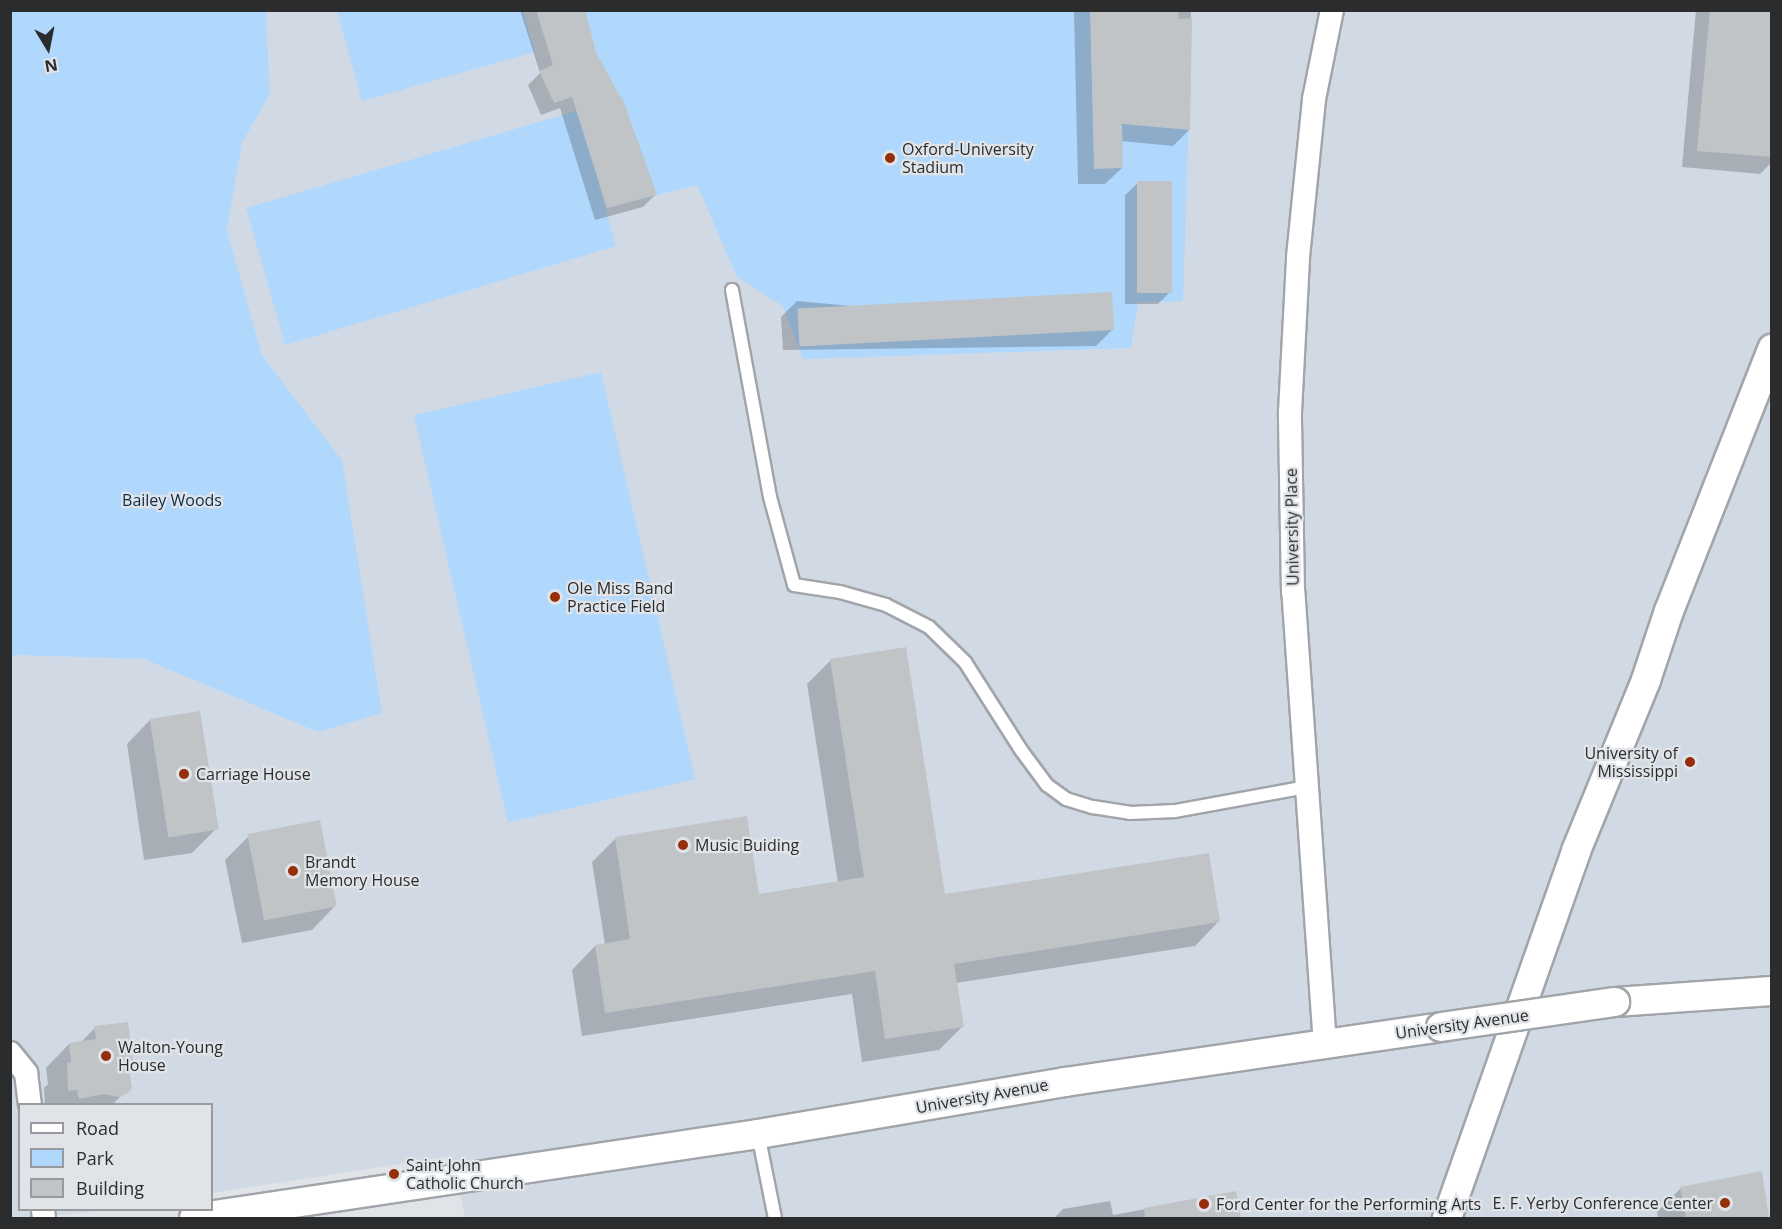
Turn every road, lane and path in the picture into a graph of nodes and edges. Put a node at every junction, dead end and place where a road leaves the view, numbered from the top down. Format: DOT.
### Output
graph roads {
  1 [pos="1332,10"];
  2 [pos="732,290"];
  3 [pos="1772,349"];
  4 [pos="1306,787"];
  5 [pos="1772,991"];
  6 [pos="1325,1045"];
  7 [pos="10,1053"];
  8 [pos="30,1103"];
  9 [pos="758,1134"];
  10 [pos="194,1218"];
  11 [pos="775,1218"];
  12 [pos="1446,1218"];
  1 -- 4 [label="street, University Place"];
  2 -- 4 [label="lane"];
  3 -- 12 [label="street"];
  4 -- 6 [label="street, University Place"];
  5 -- 6 [label="street, University Avenue, bridge"];
  6 -- 9 [label="street, University Avenue"];
  7 -- 8 [label="street"];
  9 -- 10 [label="street, University Avenue"];
  9 -- 11 [label="lane"];
}
